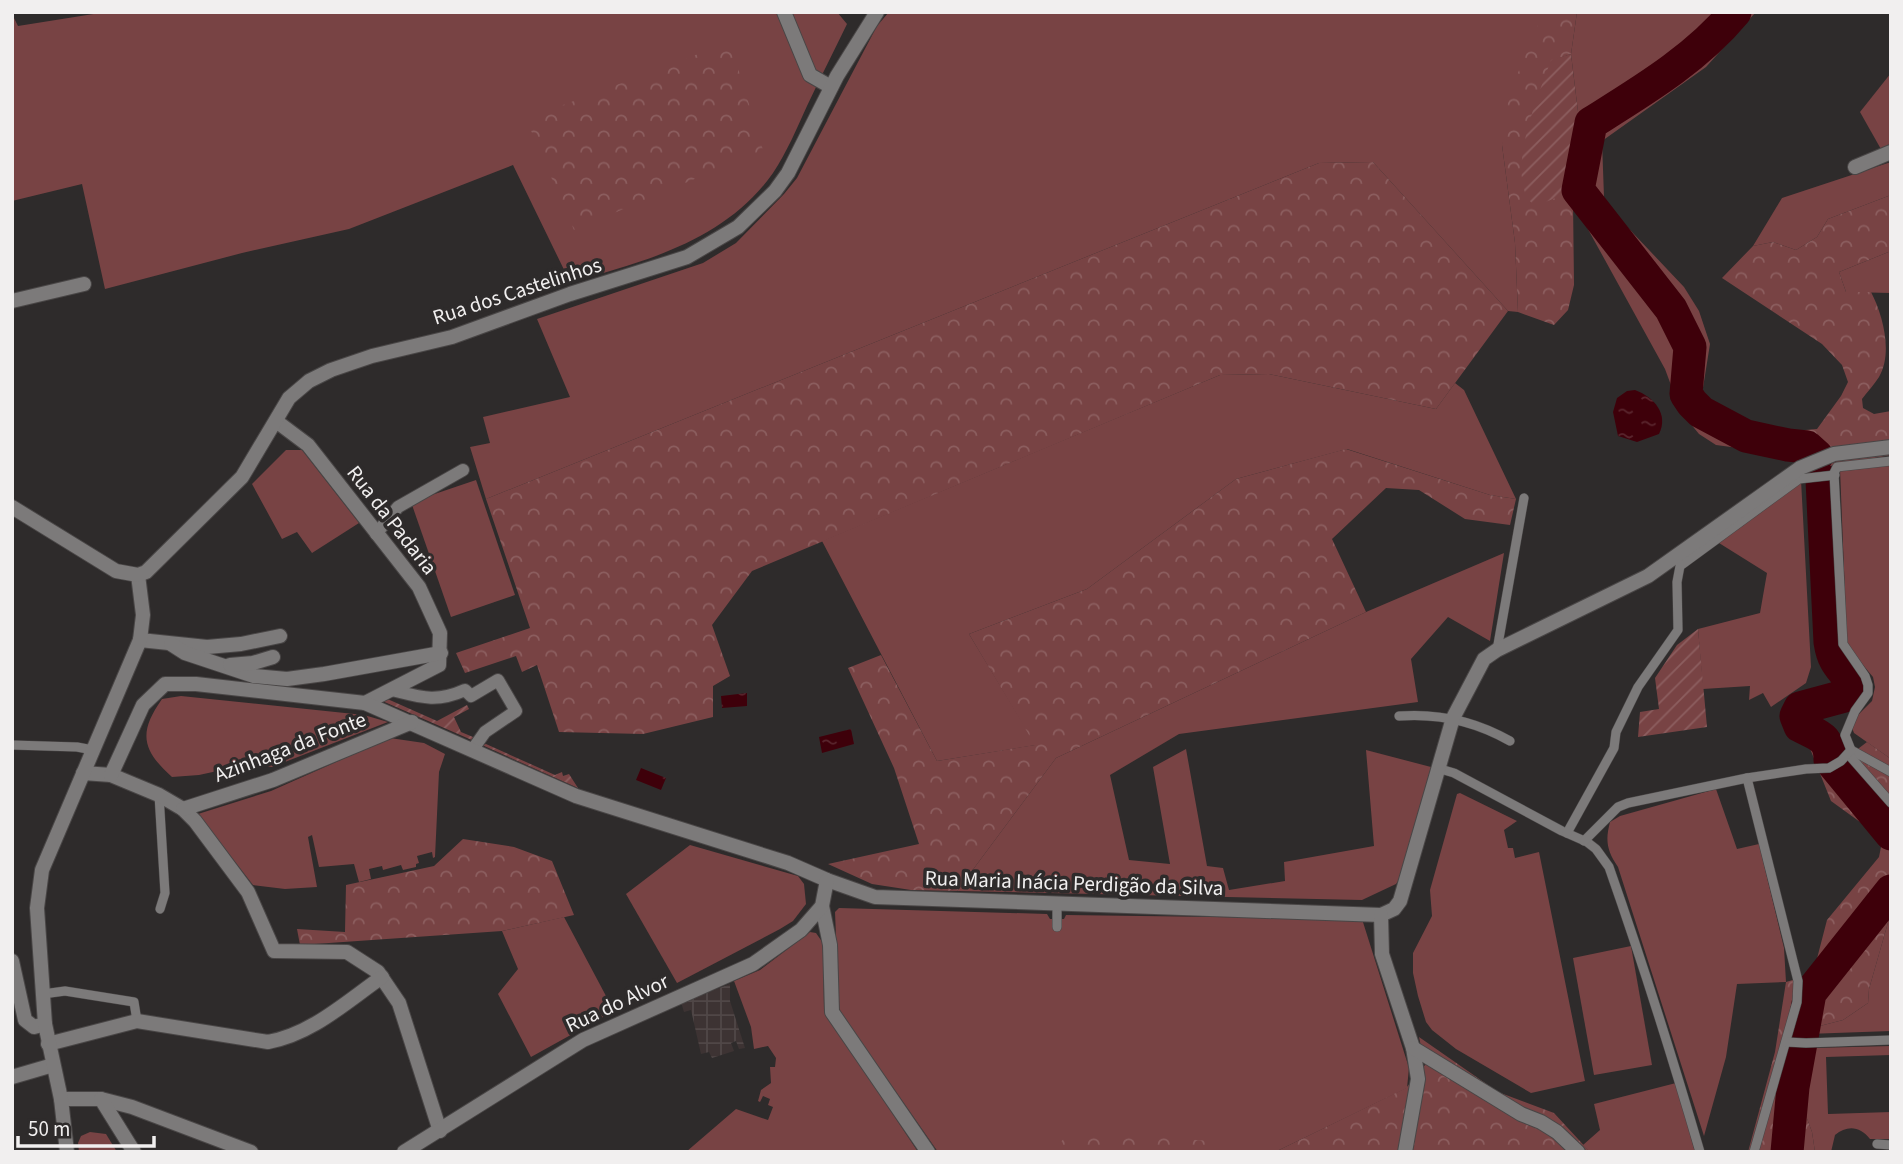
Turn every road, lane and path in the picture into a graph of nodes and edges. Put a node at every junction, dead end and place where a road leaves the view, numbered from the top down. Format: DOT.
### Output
graph roads {
  1 [pos="785,12"];
  2 [pos="877,12"];
  3 [pos="831,87"];
  4 [pos="1891,152"];
  5 [pos="1855,167"];
  6 [pos="84,284"];
  7 [pos="12,301"];
  8 [pos="276,421"];
  9 [pos="1891,447"];
  10 [pos="1891,461"];
  11 [pos="463,470"];
  12 [pos="1835,475"];
  13 [pos="1524,498"];
  14 [pos="12,507"];
  15 [pos="376,534"];
  16 [pos="138,575"];
  17 [pos="280,636"];
  18 [pos="140,640"];
  19 [pos="171,643"];
  20 [pos="1497,650"];
  21 [pos="441,653"];
  22 [pos="273,657"];
  23 [pos="222,665"];
  24 [pos="392,690"];
  25 [pos="365,704"];
  26 [pos="1399,716"];
  27 [pos="1453,718"];
  28 [pos="412,722"];
  29 [pos="1510,741"];
  30 [pos="12,745"];
  31 [pos="93,750"];
  32 [pos="472,750"];
  33 [pos="1847,755"];
  34 [pos="1437,768"];
  35 [pos="1891,772"];
  36 [pos="83,773"];
  37 [pos="111,775"];
  38 [pos="1747,778"];
  39 [pos="159,795"];
  40 [pos="1891,803"];
  41 [pos="183,809"];
  42 [pos="1567,833"];
  43 [pos="1584,841"];
  44 [pos="827,880"];
  45 [pos="1057,902"];
  46 [pos="822,906"];
  47 [pos="160,909"];
  48 [pos="1381,915"];
  49 [pos="1057,927"];
  50 [pos="12,961"];
  51 [pos="382,977"];
  52 [pos="44,994"];
  53 [pos="136,1021"];
  54 [pos="45,1024"];
  55 [pos="1891,1040"];
  56 [pos="1789,1042"];
  57 [pos="48,1044"];
  58 [pos="1413,1048"];
  59 [pos="53,1065"];
  60 [pos="12,1077"];
  61 [pos="61,1099"];
  62 [pos="102,1100"];
  63 [pos="440,1131"];
  64 [pos="1877,1144"];
  65 [pos="1891,1145"];
  66 [pos="408,1151"];
  67 [pos="67,1152"];
  68 [pos="134,1152"];
  69 [pos="250,1152"];
  70 [pos="928,1152"];
  71 [pos="1405,1152"];
  72 [pos="1578,1152"];
  73 [pos="1700,1152"];
  74 [pos="1754,1152"];
  1 -- 3 [label="street"];
  2 -- 3 [label="street, Rua dos Castelinhos"];
  3 -- 8 [label="street, Rua dos Castelinhos"];
  4 -- 5 [label="street"];
  6 -- 7 [label="street"];
  8 -- 15 [label="street, Rua da Padaria"];
  8 -- 16 [label="street, Rua dos Castelinhos"];
  9 -- 20 [label="street"];
  10 -- 12 [label="lane"];
  11 -- 15 [label="street"];
  12 -- 33 [label="lane"];
  12 -- 42 [label="lane"];
  13 -- 20 [label="lane"];
  14 -- 16 [label="street"];
  15 -- 21 [label="street, Rua da Padaria"];
  16 -- 18 [label="street"];
  17 -- 19 [label="street"];
  18 -- 19 [label="street"];
  18 -- 31 [label="street"];
  19 -- 23 [label="street"];
  20 -- 27 [label="street"];
  21 -- 23 [label="street"];
  21 -- 24 [label="street"];
  22 -- 23 [label="street"];
  24 -- 25 [label="street"];
  24 -- 32 [label="street"];
  25 -- 28 [label="street, Rua Maria Inácia Perdigão da Silva"];
  25 -- 37 [label="street, Rua Maria Inácia Perdigão da Silva"];
  26 -- 27 [label="lane"];
  27 -- 29 [label="lane"];
  27 -- 34 [label="street"];
  28 -- 32 [label="street, Rua Maria Inácia Perdigão da Silva"];
  28 -- 41 [label="street, Azinhaga da Fonte"];
  30 -- 31 [label="lane"];
  31 -- 36 [label="street"];
  32 -- 44 [label="street, Rua Maria Inácia Perdigão da Silva"];
  33 -- 35 [label="lane"];
  33 -- 38 [label="lane"];
  33 -- 40 [label="lane"];
  34 -- 42 [label="lane"];
  34 -- 48 [label="street"];
  36 -- 37 [label="street"];
  36 -- 52 [label="street"];
  37 -- 39 [label="street"];
  38 -- 43 [label="lane"];
  38 -- 56 [label="lane"];
  39 -- 41 [label="street"];
  39 -- 47 [label="lane"];
  41 -- 51 [label="street"];
  42 -- 43 [label="lane"];
  43 -- 73 [label="lane"];
  44 -- 45 [label="street, Rua Maria Inácia Perdigão da Silva"];
  44 -- 46 [label="street"];
  45 -- 48 [label="street, Rua Maria Inácia Perdigão da Silva"];
  45 -- 49 [label="lane"];
  46 -- 63 [label="street, Rua do Alvor"];
  46 -- 70 [label="street"];
  48 -- 58 [label="street"];
  50 -- 54 [label="street"];
  51 -- 53 [label="street"];
  51 -- 63 [label="street"];
  52 -- 53 [label="lane"];
  52 -- 54 [label="street"];
  53 -- 57 [label="street"];
  54 -- 57 [label="street"];
  55 -- 56 [label="lane"];
  56 -- 74 [label="lane"];
  57 -- 59 [label="street"];
  58 -- 71 [label="street"];
  58 -- 72 [label="street"];
  59 -- 60 [label="street"];
  59 -- 61 [label="street"];
  61 -- 62 [label="street"];
  61 -- 67 [label="street"];
  62 -- 68 [label="street"];
  62 -- 69 [label="street"];
  63 -- 66 [label="street, Rua do Alvor"];
  64 -- 65 [label="lane"];
}
